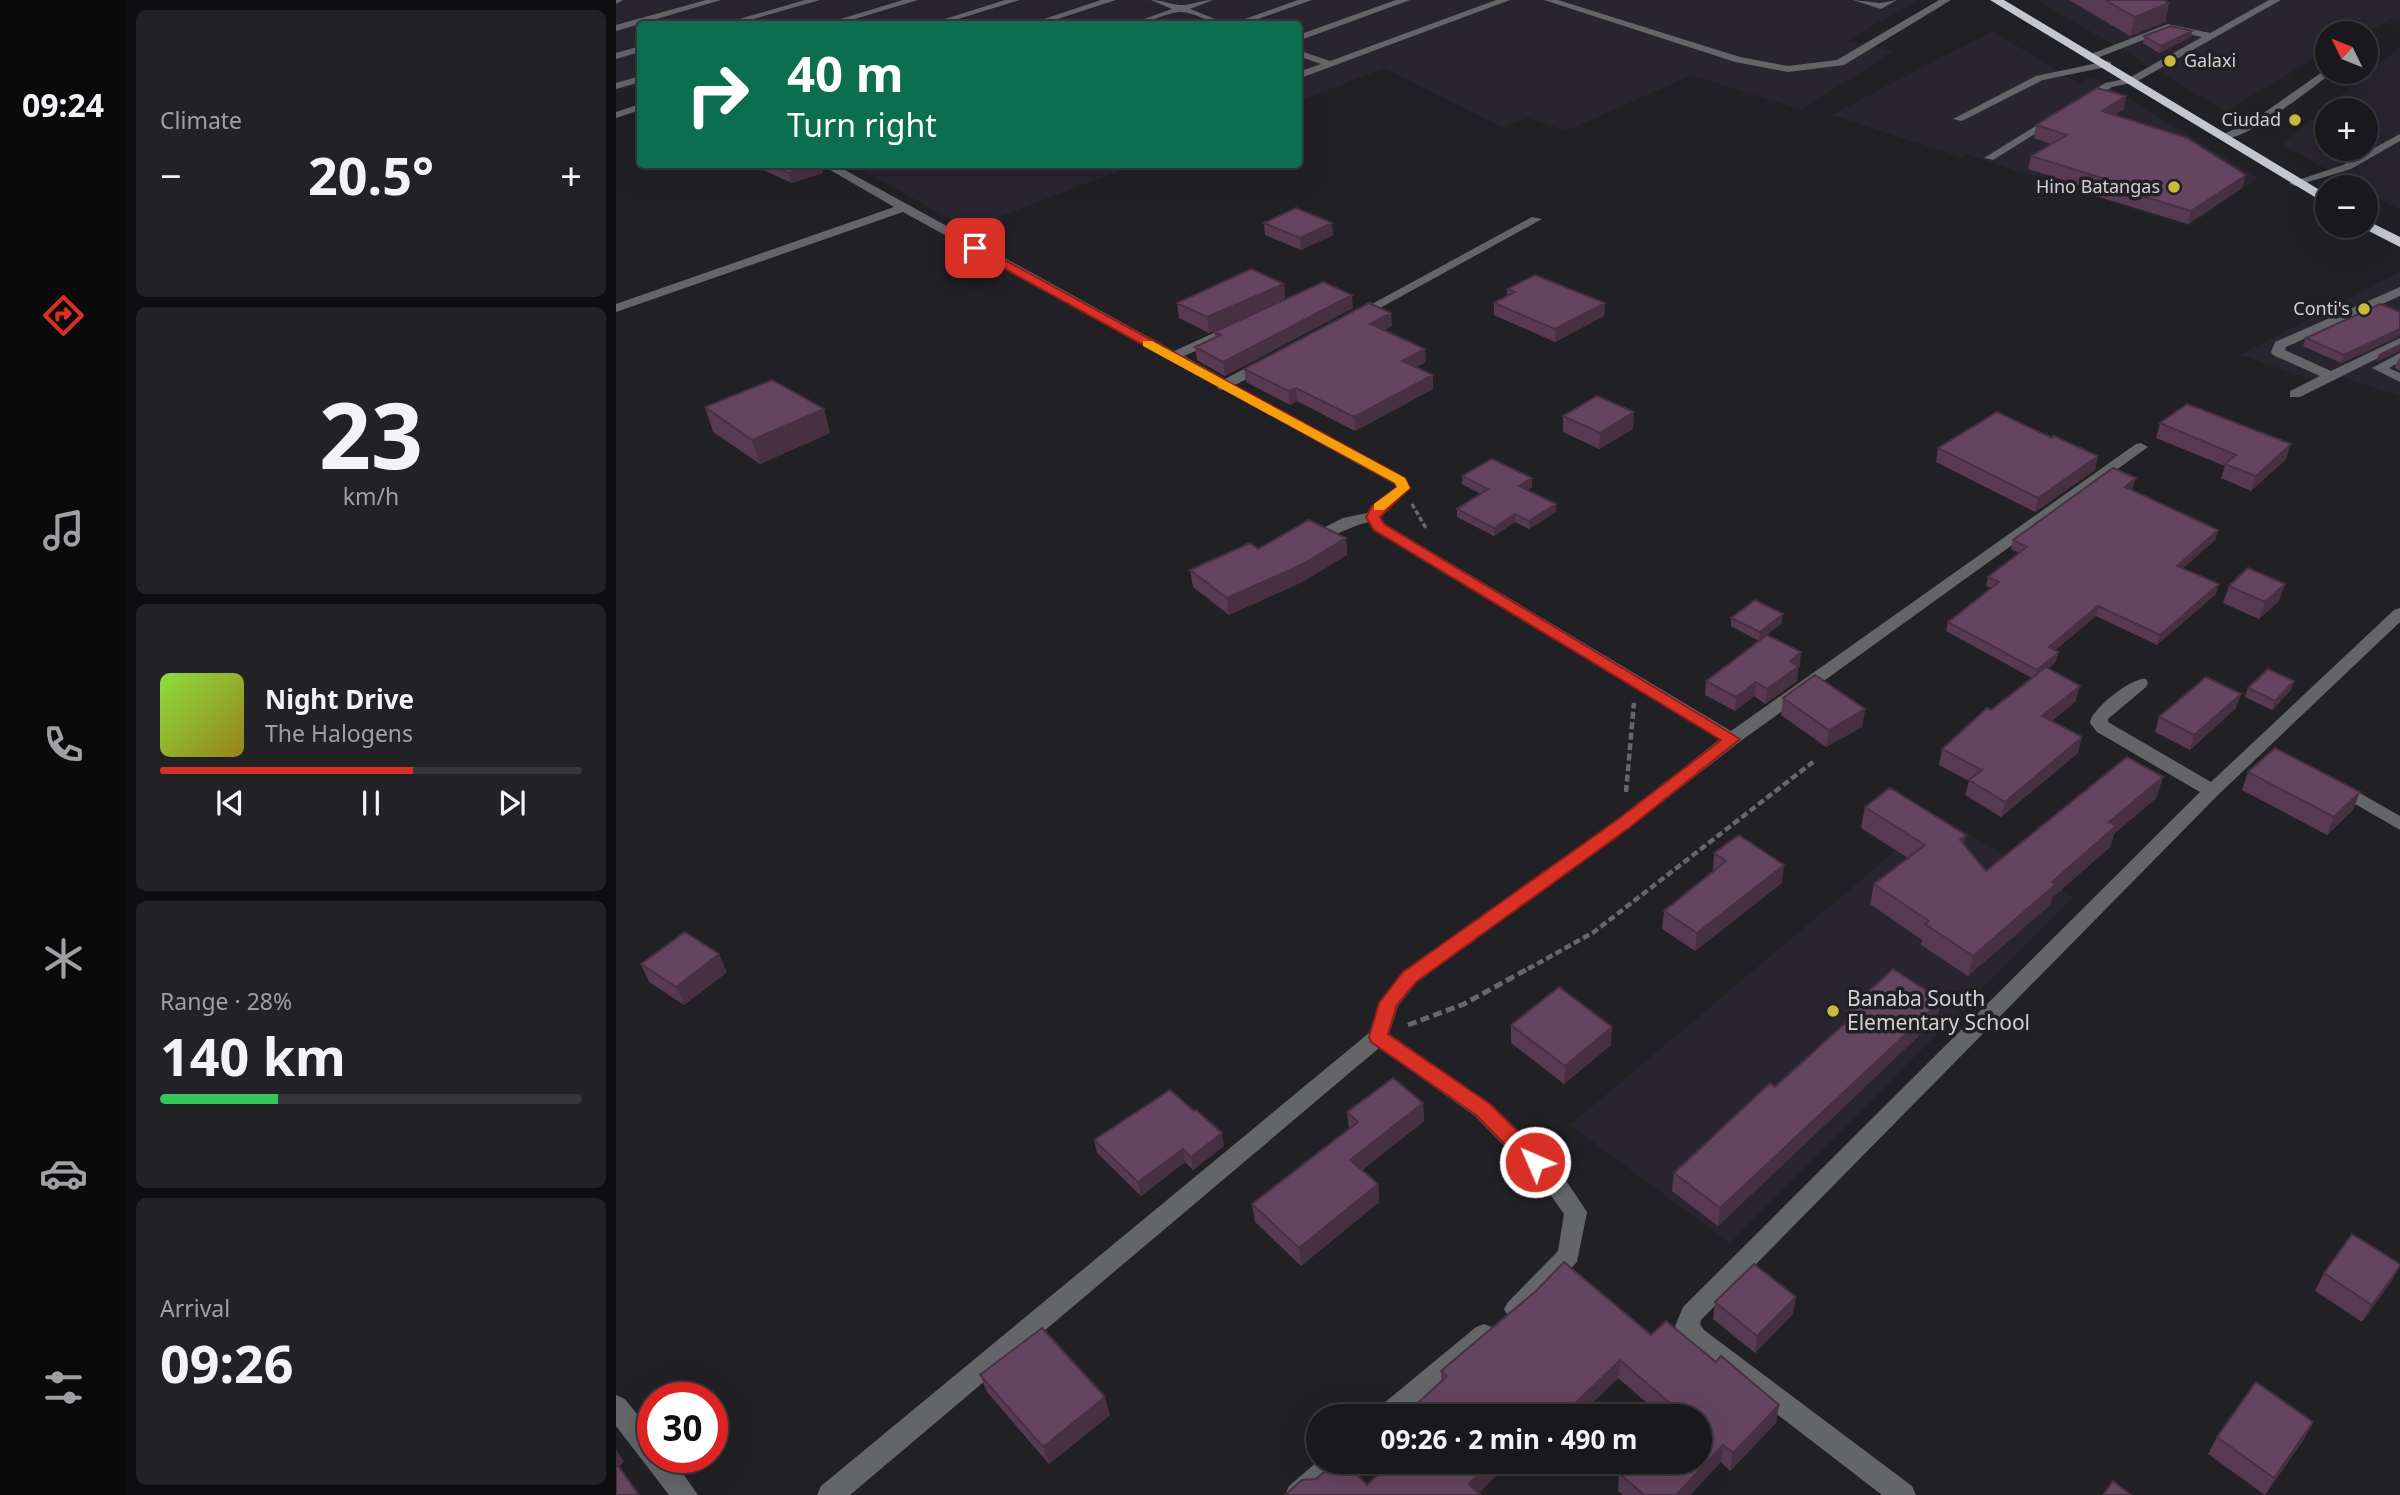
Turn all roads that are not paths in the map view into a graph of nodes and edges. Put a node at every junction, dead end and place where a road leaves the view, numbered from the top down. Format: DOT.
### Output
graph roads {
  1 [pos="716,0"];
  2 [pos="814,0"];
  3 [pos="914,0"];
  4 [pos="1015,0"];
  5 [pos="1111,0"];
  6 [pos="1156,0"];
  7 [pos="1208,0"];
  8 [pos="1307,0"];
  9 [pos="1405,0"];
  10 [pos="1505,0"];
  11 [pos="1549,0"];
  12 [pos="1858,0"];
  13 [pos="1892,0"];
  14 [pos="1945,0"];
  15 [pos="2276,0"];
  16 [pos="2002,1"];
  17 [pos="1181,9"];
  18 [pos="637,21"];
  19 [pos="638,21"];
  20 [pos="738,21"];
  21 [pos="840,21"];
  22 [pos="944,21"];
  23 [pos="1044,21"];
  24 [pos="1143,21"];
  25 [pos="1215,21"];
  26 [pos="1245,21"];
  27 [pos="616,27"];
  28 [pos="2210,36"];
  29 [pos="1302,37"];
  30 [pos="637,50"];
  31 [pos="1302,54"];
  32 [pos="616,56"];
  33 [pos="2094,56"];
  34 [pos="1330,64"];
  35 [pos="2107,64"];
  36 [pos="1302,74"];
  37 [pos="637,80"];
  38 [pos="2132,80"];
  39 [pos="2315,80"];
  40 [pos="616,86"];
  41 [pos="2076,105"];
  42 [pos="637,108"];
  43 [pos="2066,112"];
  44 [pos="616,115"];
  45 [pos="1958,119"];
  46 [pos="2223,136"];
  47 [pos="2400,137"];
  48 [pos="1989,158"];
  49 [pos="832,168"];
  50 [pos="2295,183"];
  51 [pos="2315,194"];
  52 [pos="902,208"];
  53 [pos="1536,219"];
  54 [pos="2378,231"];
  55 [pos="2400,243"];
  56 [pos="2400,291"];
  57 [pos="2382,297"];
  58 [pos="2400,306"];
  59 [pos="616,308"];
  60 [pos="1342,323"];
  61 [pos="1244,325"];
  62 [pos="2400,342"];
  63 [pos="1282,354"];
  64 [pos="1171,357"];
  65 [pos="2400,357"];
  66 [pos="2331,376"];
  67 [pos="2400,378"];
  68 [pos="1223,386"];
  69 [pos="2295,394"];
  70 [pos="2141,447"];
  71 [pos="1373,517"];
  72 [pos="1320,535"];
  73 [pos="2400,613"];
  74 [pos="2140,683"];
  75 [pos="1732,739"];
  76 [pos="2321,778"];
  77 [pos="2212,791"];
  78 [pos="2400,824"];
  79 [pos="1378,1037"];
  80 [pos="1401,1404"];
  81 [pos="616,1407"];
  82 [pos="637,1434"];
  83 [pos="668,1473"];
  84 [pos="1321,1474"];
  85 [pos="685,1495"];
  86 [pos="830,1495"];
  87 [pos="1298,1495"];
  88 [pos="1903,1495"];
  1 -- 19 [label="street"];
  2 -- 20 [label="street"];
  3 -- 21 [label="street"];
  4 -- 22 [label="street"];
  5 -- 23 [label="street"];
  6 -- 17 [label="street"];
  7 -- 17 [label="street"];
  8 -- 26 [label="street"];
  9 -- 29 [label="street"];
  10 -- 34 [label="street"];
  11 -- 14 [label="street"];
  12 -- 13 [label="street"];
  15 -- 28 [label="street"];
  16 -- 33 [label="highway"];
  17 -- 24 [label="street"];
  17 -- 25 [label="street"];
  18 -- 27 [label="street"];
  28 -- 33 [label="street"];
  28 -- 38 [label="street"];
  30 -- 32 [label="street"];
  31 -- 34 [label="street"];
  33 -- 35 [label="highway"];
  34 -- 36 [label="street"];
  35 -- 38 [label="highway"];
  35 -- 45 [label="street"];
  37 -- 40 [label="street"];
  38 -- 41 [label="street"];
  38 -- 46 [label="highway"];
  39 -- 46 [label="street"];
  42 -- 44 [label="street"];
  43 -- 48 [label="street"];
  46 -- 50 [label="highway"];
  47 -- 50 [label="street"];
  49 -- 52 [label="street"];
  50 -- 51 [label="highway"];
  52 -- 59 [label="street"];
  52 -- 64 [label="street"];
  53 -- 60 [label="street"];
  54 -- 55 [label="highway"];
  56 -- 57 [label="street"];
  57 -- 58 [label="street"];
  57 -- 66 [label="street"];
  61 -- 64 [label="street"];
  62 -- 66 [label="street"];
  63 -- 68 [label="street"];
  64 -- 68 [label="street"];
  65 -- 67 [label="street"];
  66 -- 69 [label="street"];
  68 -- 71 [label="street"];
  70 -- 75 [label="street"];
  71 -- 72 [label="street"];
  71 -- 75 [label="street"];
  73 -- 77 [label="street"];
  74 -- 77 [label="street"];
  75 -- 79 [label="street"];
  76 -- 78 [label="street"];
  77 -- 88 [label="street"];
  79 -- 80 [label="street"];
  79 -- 86 [label="street"];
  81 -- 82 [label="street"];
  83 -- 85 [label="street"];
  84 -- 87 [label="street"];
}
